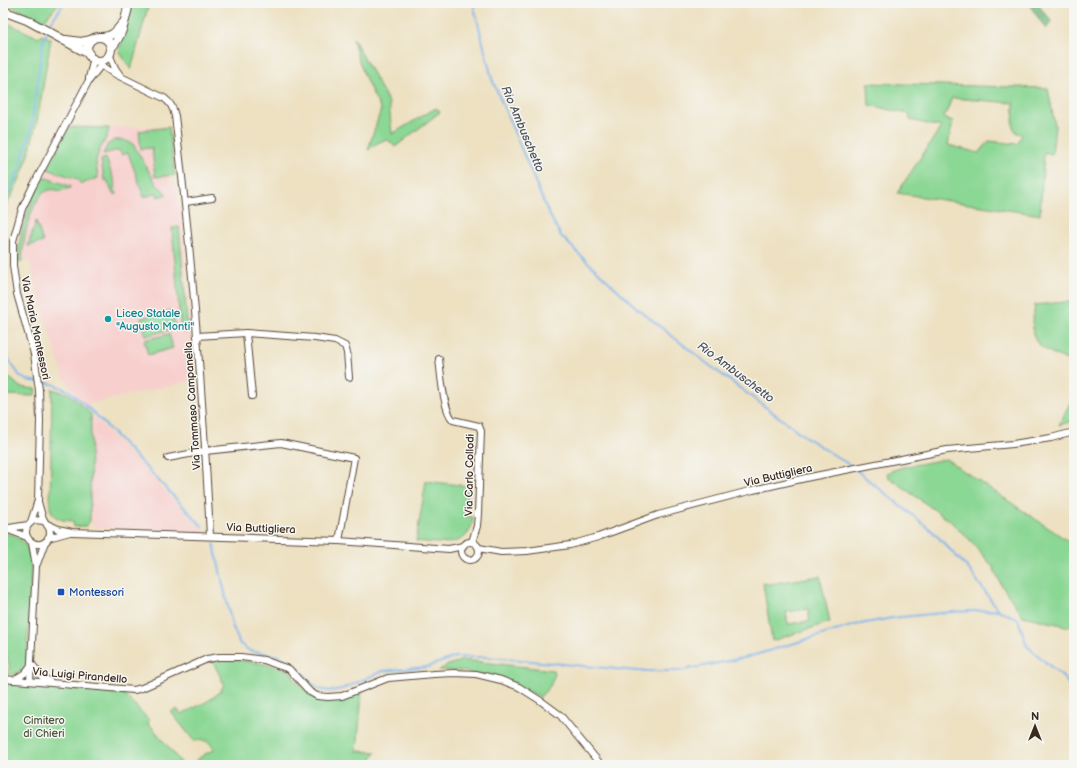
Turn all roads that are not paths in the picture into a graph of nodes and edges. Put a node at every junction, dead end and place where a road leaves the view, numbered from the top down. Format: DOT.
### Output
graph roads {
  1 [pos="129,3"];
  2 [pos="3,11"];
  3 [pos="125,20"];
  4 [pos="101,37"];
  5 [pos="61,39"];
  6 [pos="91,40"];
  7 [pos="110,51"];
  8 [pos="96,60"];
  9 [pos="120,75"];
  10 [pos="88,82"];
  11 [pos="212,198"];
  12 [pos="186,202"];
  13 [pos="246,334"];
  14 [pos="197,336"];
  15 [pos="439,359"];
  16 [pos="349,377"];
  17 [pos="252,396"];
  18 [pos="1074,432"];
  19 [pos="205,451"];
  20 [pos="168,458"];
  21 [pos="38,500"];
  22 [pos="46,522"];
  23 [pos="30,523"];
  24 [pos="4,529"];
  25 [pos="72,532"];
  26 [pos="210,536"];
  27 [pos="27,537"];
  28 [pos="47,540"];
  29 [pos="339,541"];
  30 [pos="32,542"];
  31 [pos="472,542"];
  32 [pos="463,546"];
  33 [pos="449,549"];
  34 [pos="479,552"];
  35 [pos="462,554"];
  36 [pos="36,566"];
  37 [pos="32,664"];
  38 [pos="3,679"];
  39 [pos="14,680"];
  40 [pos="30,681"];
  41 [pos="52,683"];
  42 [pos="601,765"];
  1 -- 3 [label="street"];
  2 -- 5 [label="street"];
  3 -- 4 [label="street"];
  3 -- 7 [label="street"];
  4 -- 6 [label="street"];
  4 -- 7 [label="street"];
  5 -- 6 [label="street"];
  5 -- 8 [label="street"];
  6 -- 8 [label="street"];
  7 -- 8 [label="street"];
  7 -- 9 [label="street"];
  8 -- 9 [label="street, Via Tommaso Campanella"];
  8 -- 10 [label="street, Via Maria Montessori"];
  8 -- 10 [label="street, Via Maria Montessori"];
  9 -- 12 [label="street, Via Tommaso Campanella"];
  10 -- 21 [label="street, Via Maria Montessori"];
  11 -- 12 [label="street"];
  12 -- 14 [label="street, Via Tommaso Campanella"];
  13 -- 14 [label="street"];
  13 -- 16 [label="street"];
  13 -- 17 [label="street"];
  14 -- 19 [label="street, Via Tommaso Campanella"];
  15 -- 31 [label="street, Via Carlo Collodi"];
  18 -- 34 [label="street, Via Buttigliera"];
  19 -- 20 [label="street"];
  19 -- 26 [label="street, Via Tommaso Campanella"];
  19 -- 29 [label="street"];
  21 -- 22 [label="street, Via Maria Montessori"];
  21 -- 23 [label="street, Via Maria Montessori"];
  22 -- 23 [label="street"];
  22 -- 25 [label="street, Via Buttigliera"];
  22 -- 28 [label="street"];
  23 -- 24 [label="street"];
  23 -- 27 [label="street"];
  24 -- 27 [label="street"];
  25 -- 26 [label="street, Via Buttigliera"];
  25 -- 28 [label="street, Via Buttigliera"];
  26 -- 29 [label="street, Via Buttigliera"];
  27 -- 30 [label="street"];
  28 -- 30 [label="street"];
  28 -- 36 [label="street"];
  29 -- 33 [label="street, Via Buttigliera"];
  30 -- 36 [label="street"];
  31 -- 32 [label="street"];
  31 -- 34 [label="street"];
  32 -- 33 [label="street, Via Buttigliera"];
  32 -- 35 [label="street"];
  33 -- 35 [label="street, Via Buttigliera"];
  34 -- 35 [label="street"];
  36 -- 37 [label="street"];
  37 -- 39 [label="street"];
  37 -- 40 [label="street"];
  37 -- 41 [label="street"];
  38 -- 39 [label="street, Via Luigi Pirandello"];
  39 -- 40 [label="street, Via Luigi Pirandello"];
  40 -- 41 [label="street, Via Luigi Pirandello"];
  41 -- 42 [label="street, Via Luigi Pirandello"];
}
